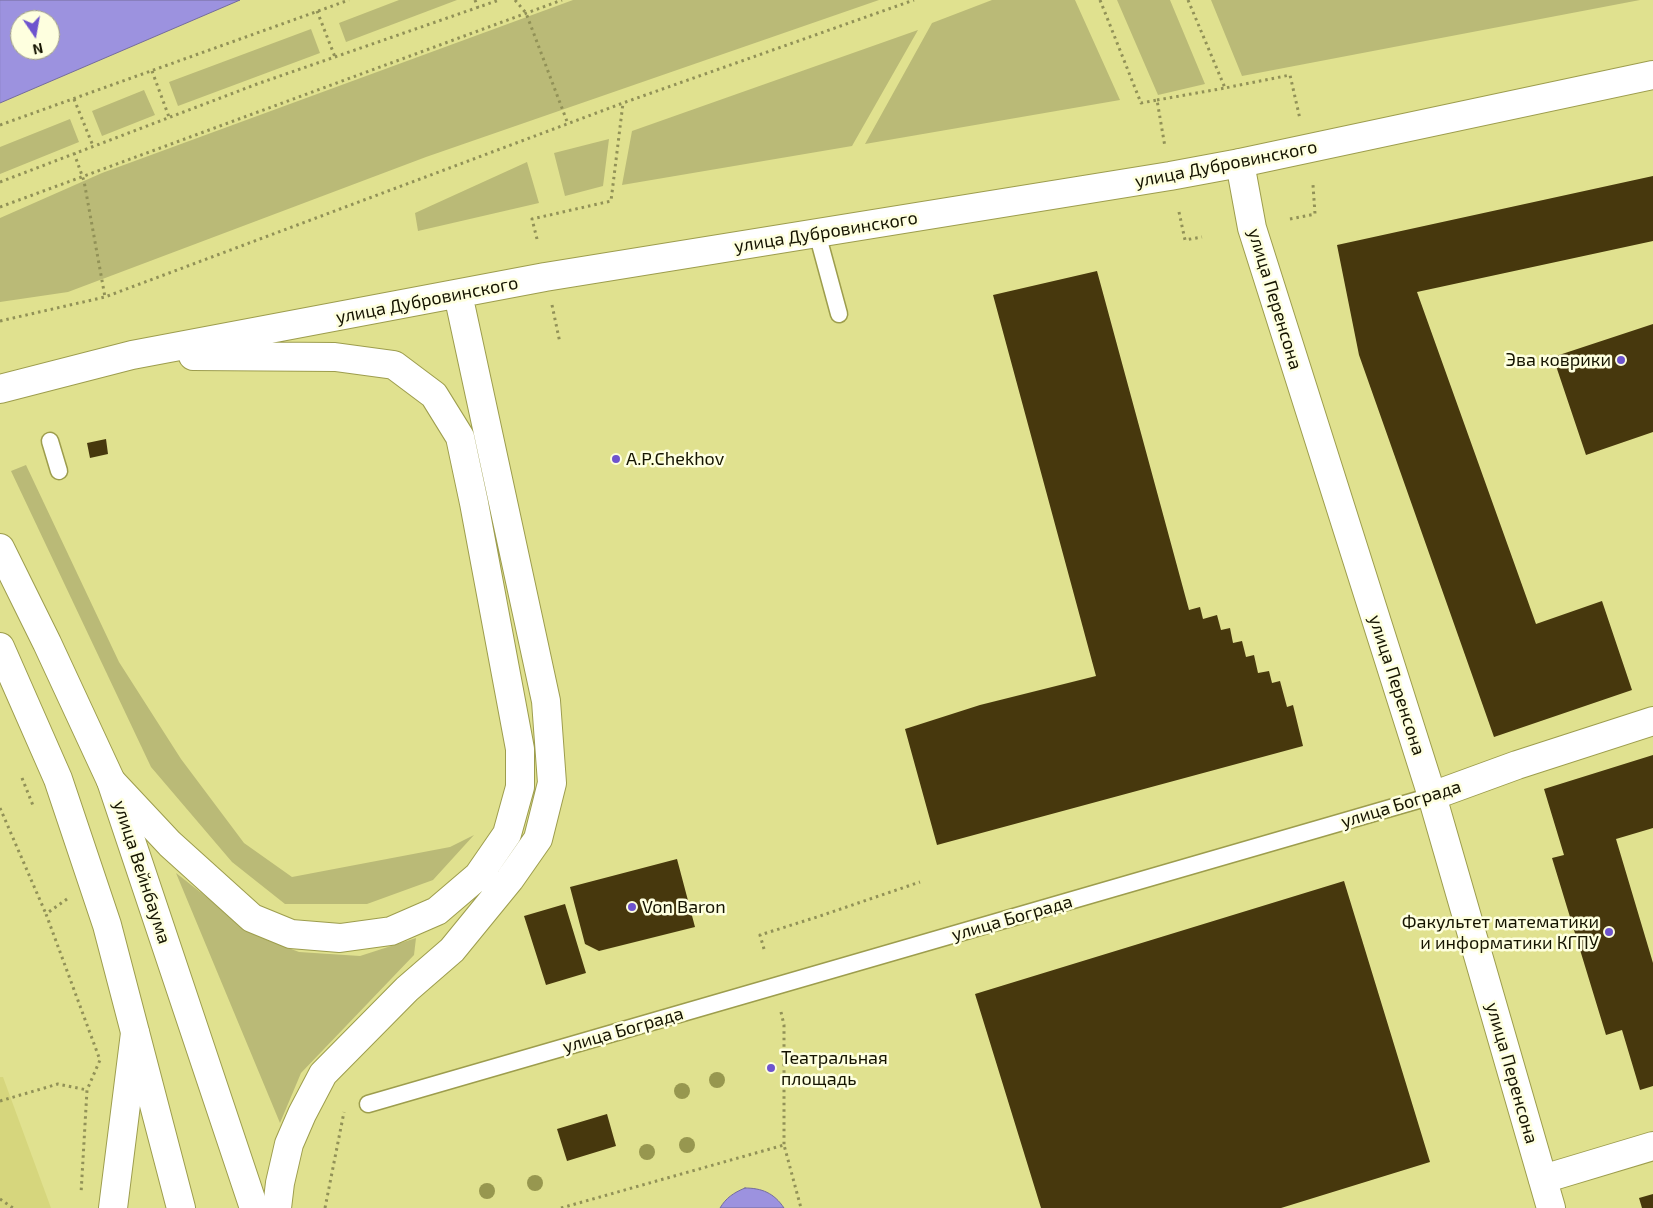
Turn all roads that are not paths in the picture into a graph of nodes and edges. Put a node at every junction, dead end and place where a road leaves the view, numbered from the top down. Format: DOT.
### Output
graph roads {
  1 [pos="1653,76"];
  2 [pos="1240,163"];
  3 [pos="817,233"];
  4 [pos="458,294"];
  5 [pos="840,314"];
  6 [pos="132,355"];
  7 [pos="0,389"];
  8 [pos="50,441"];
  9 [pos="59,471"];
  10 [pos="0,548"];
  11 [pos="0,647"];
  12 [pos="1653,721"];
  13 [pos="111,781"];
  14 [pos="1432,796"];
  15 [pos="135,1033"];
  16 [pos="368,1104"];
  17 [pos="1653,1146"];
  18 [pos="1543,1179"];
  19 [pos="113,1208"];
  20 [pos="181,1208"];
  21 [pos="254,1208"];
  22 [pos="277,1208"];
  23 [pos="1551,1208"];
  1 -- 2 [label="main road, улица Дубровинского"];
  2 -- 3 [label="main road, улица Дубровинского"];
  2 -- 14 [label="main road, улица Перенсона"];
  3 -- 4 [label="main road, улица Дубровинского"];
  3 -- 5 [label="lane"];
  4 -- 6 [label="main road, улица Дубровинского"];
  4 -- 22 [label="main road"];
  6 -- 7 [label="main road, улица Дубровинского"];
  6 -- 13 [label="main road"];
  8 -- 9 [label="lane"];
  10 -- 13 [label="main road, улица Вейнбаума"];
  11 -- 15 [label="main road"];
  12 -- 14 [label="main road, улица Бограда"];
  13 -- 21 [label="main road, улица Вейнбаума"];
  14 -- 16 [label="lane, улица Бограда"];
  14 -- 18 [label="main road, улица Перенсона"];
  15 -- 19 [label="main road"];
  15 -- 20 [label="main road"];
  17 -- 18 [label="main road"];
  18 -- 23 [label="main road, улица Перенсона"];
}
